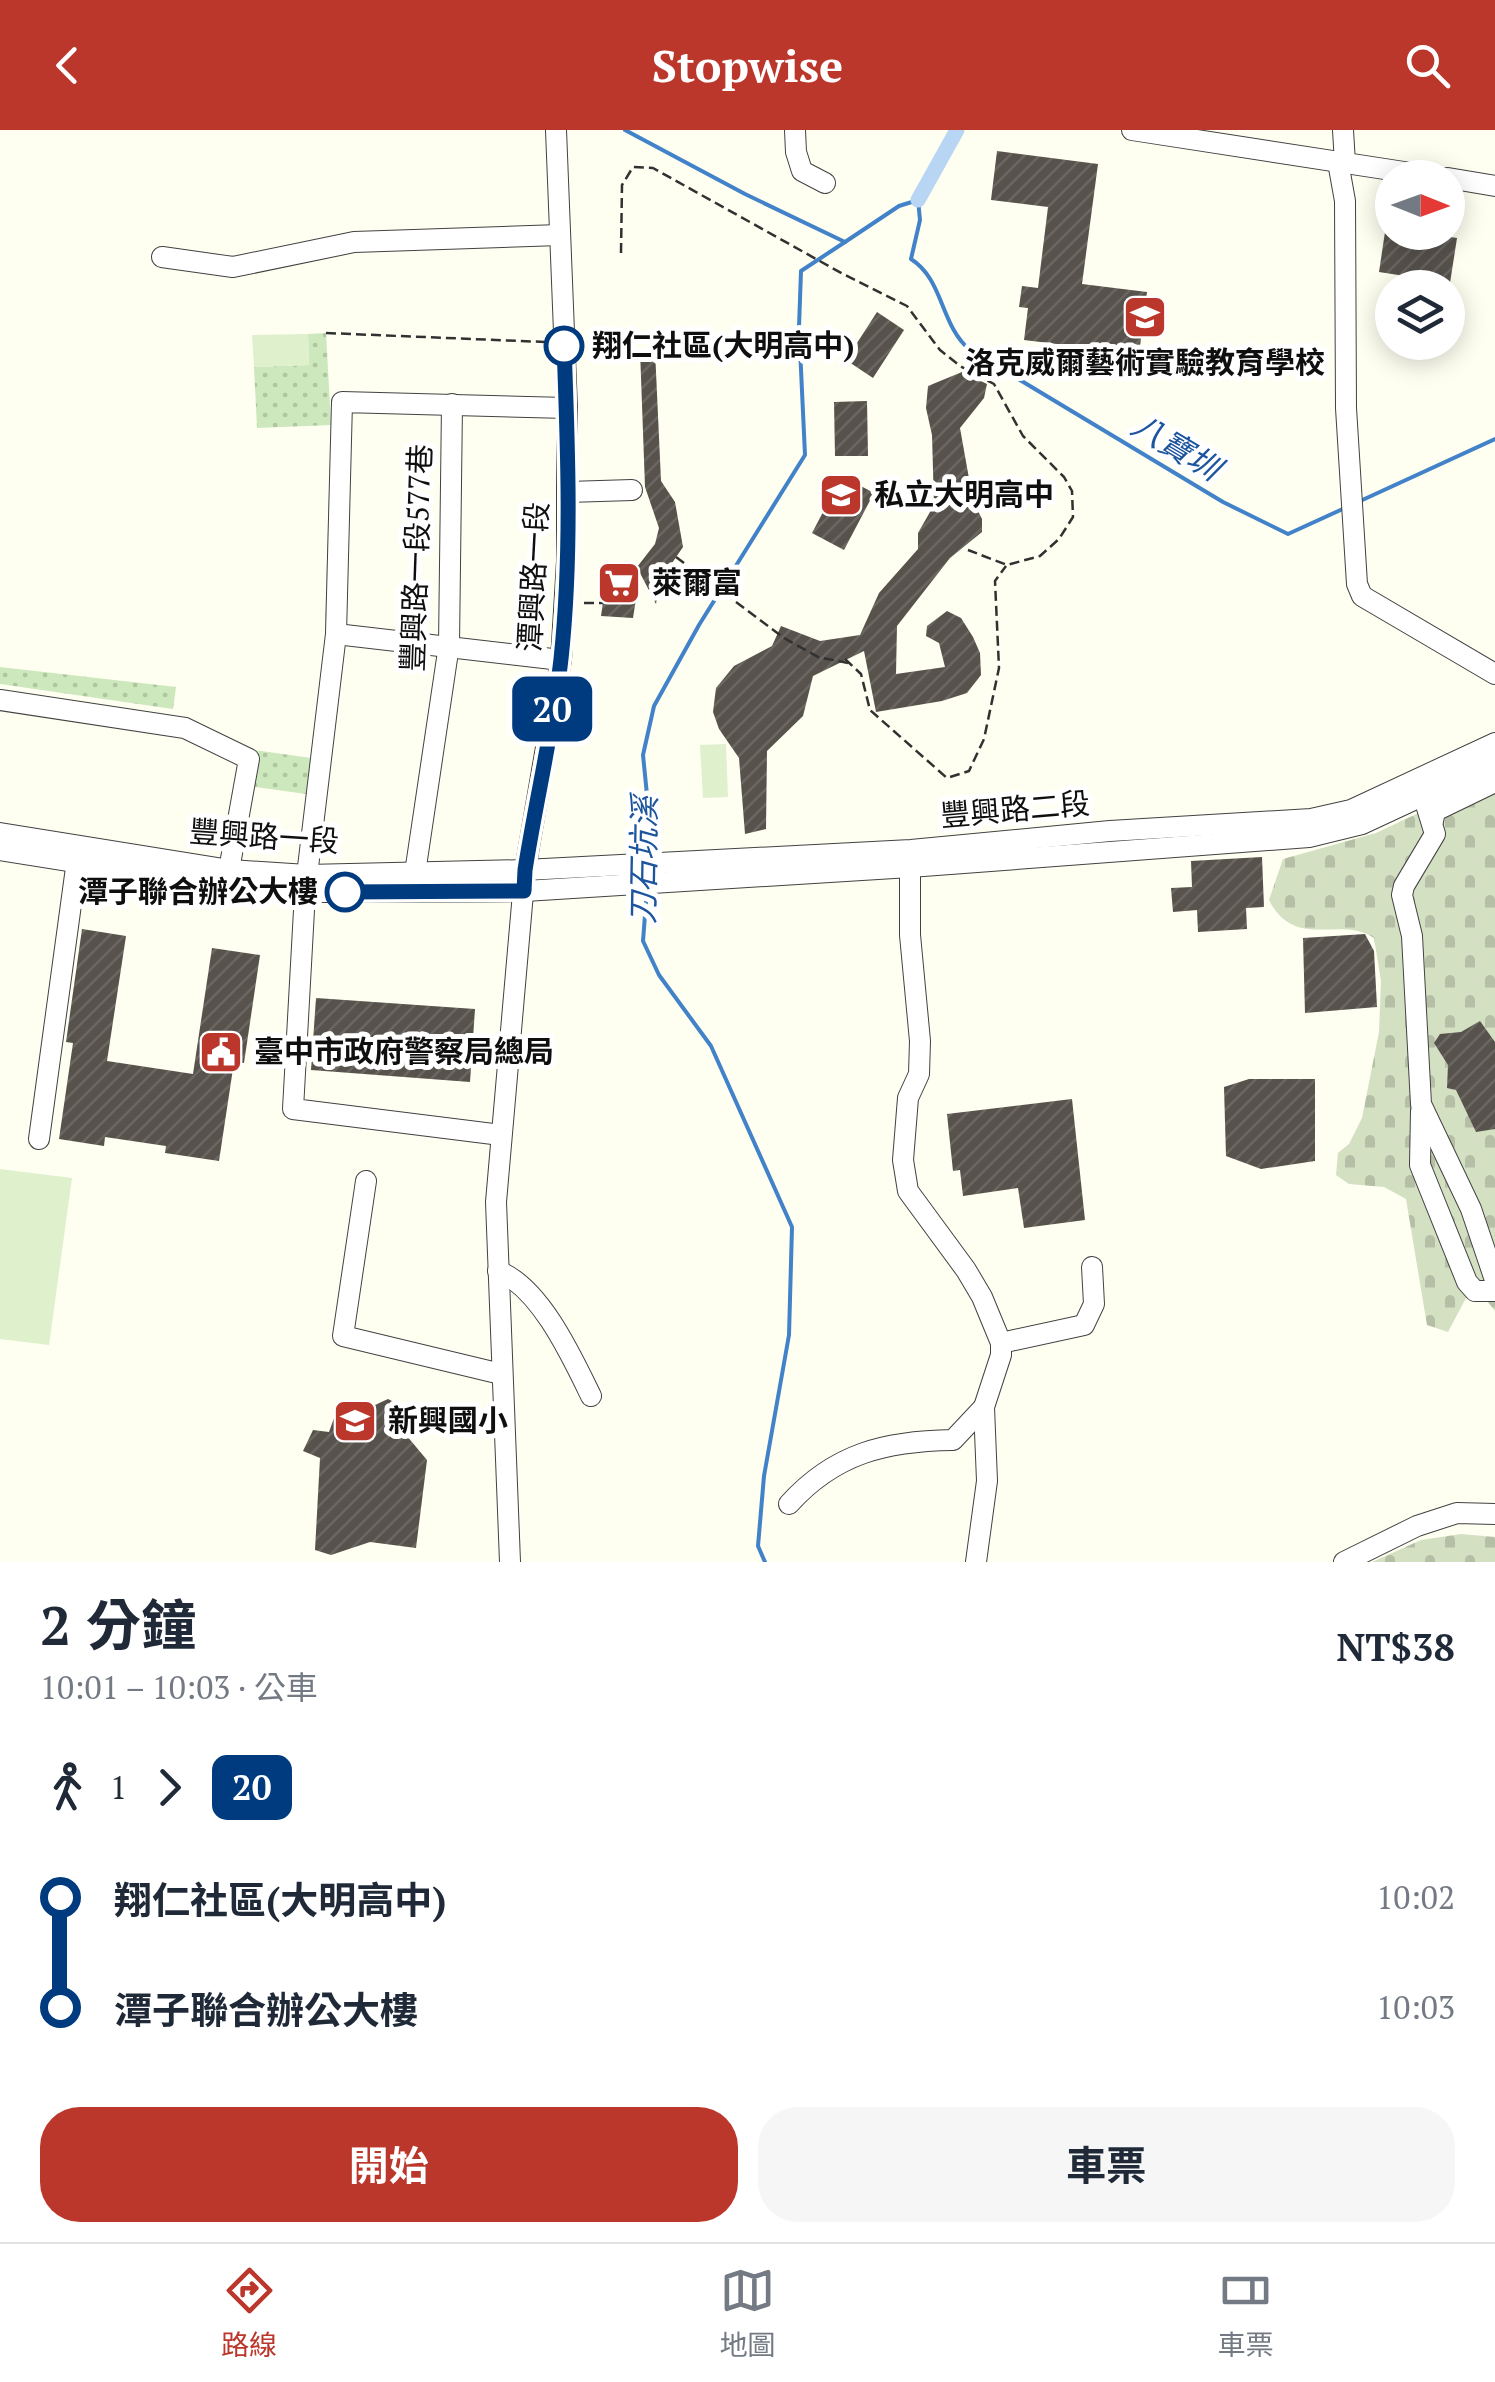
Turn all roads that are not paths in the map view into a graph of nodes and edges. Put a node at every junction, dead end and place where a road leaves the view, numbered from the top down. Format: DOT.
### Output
graph roads {
  1 [pos="556,130"];
  2 [pos="796,130"];
  3 [pos="1132,130"];
  4 [pos="1343,130"];
  5 [pos="1341,163"];
  6 [pos="1375,168"];
  7 [pos="1465,181"];
  8 [pos="825,183"];
  9 [pos="1495,186"];
  10 [pos="560,235"];
  11 [pos="162,257"];
  12 [pos="452,404"];
  13 [pos="566,408"];
  14 [pos="632,490"];
  15 [pos="568,492"];
  16 [pos="336,634"];
  17 [pos="449,646"];
  18 [pos="560,660"];
  19 [pos="1495,674"];
  20 [pos="0,700"];
  21 [pos="1495,743"];
  22 [pos="1495,762"];
  23 [pos="1495,782"];
  24 [pos="1423,795"];
  25 [pos="1433,822"];
  26 [pos="0,833"];
  27 [pos="0,850"];
  28 [pos="78,854"];
  29 [pos="910,859"];
  30 [pos="228,878"];
  31 [pos="525,880"];
  32 [pos="418,883"];
  33 [pos="306,884"];
  34 [pos="1421,1104"];
  35 [pos="500,1135"];
  36 [pos="38,1140"];
  37 [pos="366,1181"];
  38 [pos="1092,1267"];
  39 [pos="498,1271"];
  40 [pos="1495,1280"];
  41 [pos="1495,1292"];
  42 [pos="1001,1343"];
  43 [pos="501,1374"];
  44 [pos="591,1396"];
  45 [pos="984,1407"];
  46 [pos="789,1504"];
  47 [pos="1495,1514"];
  48 [pos="1367,1557"];
  49 [pos="510,1562"];
  50 [pos="976,1562"];
  51 [pos="1344,1562"];
  1 -- 10 [label="street, 潭興路一段"];
  2 -- 8 [label="street"];
  3 -- 5 [label="street"];
  4 -- 5 [label="street"];
  5 -- 6 [label="street"];
  5 -- 19 [label="street"];
  7 -- 9 [label="street"];
  10 -- 11 [label="street"];
  10 -- 13 [label="street, 潭興路一段"];
  12 -- 13 [label="street"];
  12 -- 16 [label="street"];
  12 -- 17 [label="street, 豐興路一段577巷"];
  13 -- 15 [label="street, 潭興路一段"];
  14 -- 15 [label="street"];
  15 -- 18 [label="street, 潭興路一段"];
  16 -- 17 [label="street"];
  16 -- 33 [label="street"];
  17 -- 18 [label="street"];
  17 -- 32 [label="street, 豐興路一段577巷"];
  18 -- 31 [label="street, 潭興路一段"];
  20 -- 30 [label="street"];
  21 -- 29 [label="street, 豐興路二段"];
  22 -- 24 [label="street, 豐興路二段"];
  23 -- 25 [label="street"];
  24 -- 25 [label="street"];
  24 -- 29 [label="street, 豐興路二段"];
  25 -- 34 [label="street"];
  26 -- 28 [label="street, 豐興路一段"];
  27 -- 28 [label="street, 豐興路一段"];
  28 -- 30 [label="street, 豐興路一段"];
  28 -- 36 [label="street"];
  29 -- 31 [label="street, 豐興路二段"];
  29 -- 42 [label="street"];
  30 -- 33 [label="street, 豐興路一段"];
  31 -- 32 [label="street, 豐興路一段"];
  31 -- 35 [label="street, 潭興路一段"];
  32 -- 33 [label="street, 豐興路一段"];
  33 -- 35 [label="street"];
  34 -- 40 [label="street"];
  34 -- 41 [label="street"];
  35 -- 39 [label="street, 潭興路一段"];
  37 -- 43 [label="street"];
  38 -- 42 [label="street"];
  39 -- 43 [label="street, 潭興路一段"];
  39 -- 44 [label="street"];
  42 -- 45 [label="street"];
  43 -- 49 [label="street, 潭興路一段"];
  45 -- 46 [label="street"];
  45 -- 50 [label="street"];
  47 -- 48 [label="street"];
  48 -- 51 [label="street"];
}
